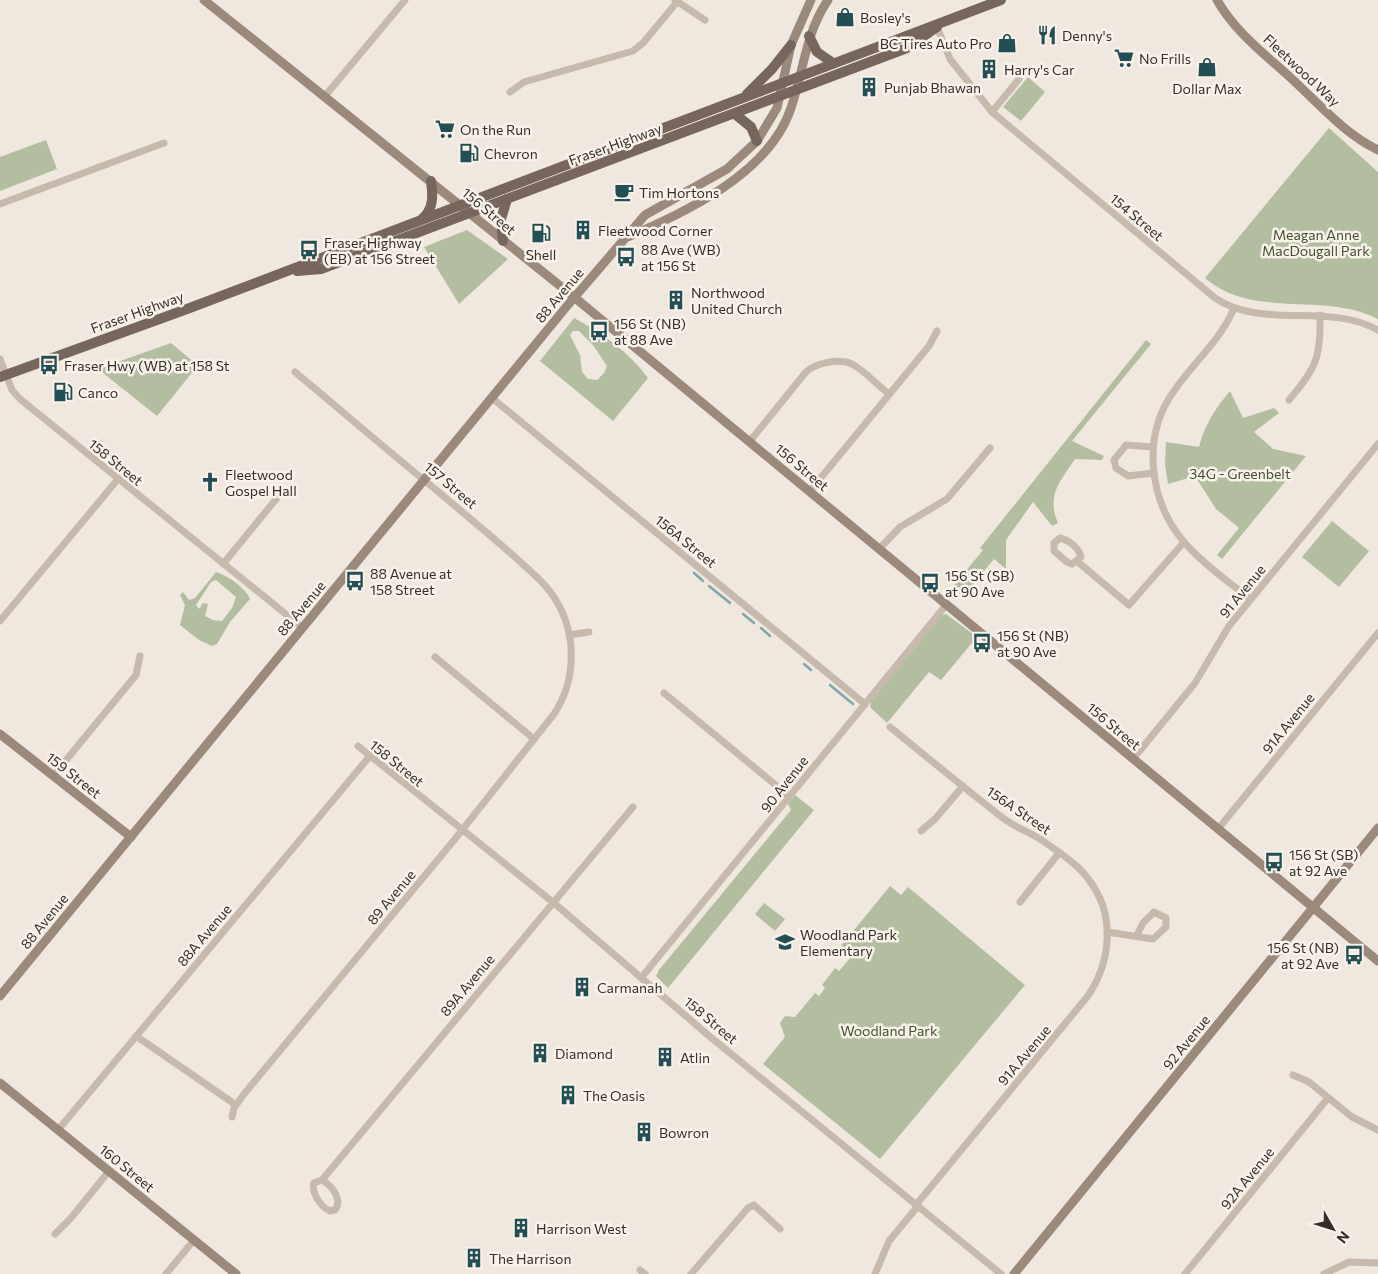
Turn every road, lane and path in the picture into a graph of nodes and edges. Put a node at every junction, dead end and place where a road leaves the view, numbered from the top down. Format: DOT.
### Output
graph roads {
  1 [pos="204,0"];
  2 [pos="405,0"];
  3 [pos="811,0"];
  4 [pos="828,0"];
  5 [pos="1001,0"];
  6 [pos="1217,0"];
  7 [pos="676,1"];
  8 [pos="948,19"];
  9 [pos="705,20"];
  10 [pos="937,27"];
  11 [pos="809,36"];
  12 [pos="791,45"];
  13 [pos="833,63"];
  14 [pos="799,76"];
  15 [pos="1018,80"];
  16 [pos="784,81"];
  17 [pos="796,91"];
  18 [pos="510,92"];
  19 [pos="325,96"];
  20 [pos="745,96"];
  21 [pos="781,96"];
  22 [pos="992,112"];
  23 [pos="736,114"];
  24 [pos="757,141"];
  25 [pos="164,143"];
  26 [pos="1378,150"];
  27 [pos="431,181"];
  28 [pos="507,199"];
  29 [pos="0,204"];
  30 [pos="460,206"];
  31 [pos="470,214"];
  32 [pos="417,222"];
  33 [pos="625,238"];
  34 [pos="503,241"];
  35 [pos="283,272"];
  36 [pos="574,297"];
  37 [pos="1234,308"];
  38 [pos="1320,316"];
  39 [pos="1378,330"];
  40 [pos="937,331"];
  41 [pos="0,359"];
  42 [pos="295,372"];
  43 [pos="3,375"];
  44 [pos="889,394"];
  45 [pos="492,398"];
  46 [pos="1289,400"];
  47 [pos="750,441"];
  48 [pos="1378,444"];
  49 [pos="1154,447"];
  50 [pos="990,448"];
  51 [pos="1153,473"];
  52 [pos="118,479"];
  53 [pos="424,480"];
  54 [pos="810,491"];
  55 [pos="276,498"];
  56 [pos="1184,542"];
  57 [pos="879,549"];
  58 [pos="1078,562"];
  59 [pos="223,564"];
  60 [pos="1250,599"];
  61 [pos="946,605"];
  62 [pos="0,621"];
  63 [pos="303,628"];
  64 [pos="588,632"];
  65 [pos="1378,633"];
  66 [pos="569,635"];
  67 [pos="140,656"];
  68 [pos="435,657"];
  69 [pos="566,689"];
  70 [pos="664,694"];
  71 [pos="865,704"];
  72 [pos="890,727"];
  73 [pos="0,734"];
  74 [pos="534,739"];
  75 [pos="358,746"];
  76 [pos="369,757"];
  77 [pos="1133,759"];
  78 [pos="53,776"];
  79 [pos="963,786"];
  80 [pos="789,796"];
  81 [pos="633,807"];
  82 [pos="1378,828"];
  83 [pos="1218,829"];
  84 [pos="462,831"];
  85 [pos="921,831"];
  86 [pos="130,837"];
  87 [pos="1059,853"];
  88 [pos="1020,902"];
  89 [pos="554,903"];
  90 [pos="1313,908"];
  91 [pos="1107,932"];
  92 [pos="1137,935"];
  93 [pos="1378,961"];
  94 [pos="641,978"];
  95 [pos="0,996"];
  96 [pos="136,1036"];
  97 [pos="1294,1075"];
  98 [pos="0,1083"];
  99 [pos="1328,1098"];
  100 [pos="236,1105"];
  101 [pos="232,1117"];
  102 [pos="58,1130"];
  103 [pos="1378,1130"];
  104 [pos="109,1171"];
  105 [pos="322,1180"];
  106 [pos="917,1206"];
  107 [pos="780,1230"];
  108 [pos="55,1234"];
  109 [pos="194,1240"];
  110 [pos="1378,1263"];
  111 [pos="166,1274"];
  112 [pos="236,1274"];
  113 [pos="691,1274"];
  114 [pos="875,1274"];
  115 [pos="1001,1274"];
  116 [pos="1014,1274"];
  117 [pos="1185,1274"];
  118 [pos="1324,1274"];
  1 -- 19 [label="main road, 156 Street"];
  2 -- 19 [label="street"];
  3 -- 12 [label="main road, 88 Avenue"];
  4 -- 11 [label="main road, 88 Avenue"];
  5 -- 8 [label="main road, Fraser Highway"];
  6 -- 26 [label="main road, Fleetwood Way"];
  7 -- 9 [label="street"];
  7 -- 18 [label="street"];
  8 -- 10 [label="main road, Fraser Highway"];
  8 -- 13 [label="main road, Fraser Highway"];
  10 -- 17 [label="main road, Fraser Highway"];
  10 -- 22 [label="street, 154 Street"];
  11 -- 13 [label="main road"];
  11 -- 14 [label="main road, 88 Avenue"];
  12 -- 16 [label="main road, 88 Avenue"];
  12 -- 20 [label="main road"];
  13 -- 14 [label="main road, Fraser Highway"];
  14 -- 16 [label="main road, Fraser Highway"];
  14 -- 17 [label="main road, 88 Avenue"];
  15 -- 22 [label="street"];
  16 -- 20 [label="main road, Fraser Highway"];
  16 -- 21 [label="main road, 88 Avenue"];
  17 -- 21 [label="main road, Fraser Highway"];
  17 -- 33 [label="main road, 88 Avenue"];
  19 -- 27 [label="main road, 156 Street"];
  20 -- 30 [label="main road, Fraser Highway"];
  21 -- 23 [label="main road, Fraser Highway"];
  21 -- 24 [label="main road, 88 Avenue"];
  22 -- 37 [label="street, 154 Street"];
  23 -- 24 [label="main road"];
  23 -- 28 [label="main road, Fraser Highway"];
  24 -- 33 [label="main road, 88 Avenue"];
  25 -- 29 [label="street"];
  27 -- 30 [label="main road, 156 Street"];
  27 -- 32 [label="main road"];
  28 -- 31 [label="main road, Fraser Highway"];
  28 -- 34 [label="main road"];
  30 -- 31 [label="main road, 156 Street"];
  30 -- 32 [label="main road, Fraser Highway"];
  31 -- 34 [label="main road, 156 Street"];
  31 -- 35 [label="main road, Fraser Highway"];
  32 -- 35 [label="main road, Fraser Highway"];
  33 -- 36 [label="main road, 88 Avenue"];
  34 -- 36 [label="main road, 156 Street"];
  35 -- 43 [label="main road, Fraser Highway"];
  36 -- 45 [label="main road, 88 Avenue"];
  36 -- 47 [label="main road, 156 Street"];
  37 -- 38 [label="street, 154 Street"];
  37 -- 49 [label="street"];
  38 -- 39 [label="street, 154 Street"];
  38 -- 46 [label="street"];
  40 -- 44 [label="street"];
  41 -- 43 [label="street, 158 Street"];
  42 -- 53 [label="street, 157 Street"];
  43 -- 52 [label="street, 158 Street"];
  44 -- 47 [label="street"];
  44 -- 54 [label="street"];
  45 -- 53 [label="main road, 88 Avenue"];
  45 -- 71 [label="street, 156A Street"];
  47 -- 54 [label="main road, 156 Street"];
  48 -- 60 [label="street, 91 Avenue"];
  49 -- 51 [label="street"];
  49 -- 51 [label="street"];
  50 -- 57 [label="street"];
  51 -- 56 [label="street"];
  52 -- 59 [label="street, 158 Street"];
  52 -- 62 [label="street"];
  53 -- 63 [label="main road, 88 Avenue"];
  53 -- 66 [label="street, 157 Street"];
  54 -- 57 [label="main road, 156 Street"];
  55 -- 59 [label="street"];
  56 -- 58 [label="street"];
  56 -- 60 [label="street"];
  57 -- 61 [label="main road, 156 Street"];
  59 -- 63 [label="street, 158 Street"];
  60 -- 77 [label="street, 91 Avenue"];
  61 -- 71 [label="street, 90 Avenue"];
  61 -- 77 [label="main road, 156 Street"];
  63 -- 86 [label="main road, 88 Avenue"];
  64 -- 66 [label="street"];
  65 -- 83 [label="street, 91A Avenue"];
  66 -- 69 [label="street, 157 Street"];
  67 -- 78 [label="street"];
  68 -- 74 [label="street"];
  69 -- 74 [label="street, 89 Avenue"];
  70 -- 80 [label="street"];
  71 -- 80 [label="street, 90 Avenue"];
  72 -- 79 [label="street, 156A Street"];
  73 -- 78 [label="main road, 159 Street"];
  74 -- 84 [label="street, 89 Avenue"];
  75 -- 76 [label="street, 158 Street"];
  76 -- 84 [label="street, 158 Street"];
  76 -- 96 [label="street, 88A Avenue"];
  77 -- 83 [label="main road, 156 Street"];
  78 -- 86 [label="main road, 159 Street"];
  79 -- 85 [label="street"];
  79 -- 87 [label="street, 156A Street"];
  80 -- 94 [label="street, 90 Avenue"];
  81 -- 89 [label="street, 89A Avenue"];
  82 -- 90 [label="main road, 92 Avenue"];
  83 -- 90 [label="main road, 156 Street"];
  84 -- 89 [label="street, 158 Street"];
  84 -- 100 [label="street, 89 Avenue"];
  86 -- 95 [label="main road, 88 Avenue"];
  87 -- 88 [label="street"];
  87 -- 91 [label="street, 156A Street"];
  89 -- 94 [label="street, 158 Street"];
  89 -- 105 [label="street, 89A Avenue"];
  90 -- 93 [label="main road, 156 Street"];
  90 -- 116 [label="main road, 92 Avenue"];
  91 -- 92 [label="street"];
  91 -- 106 [label="street, 91A Avenue"];
  92 -- 92 [label="street"];
  94 -- 106 [label="street, 158 Street"];
  96 -- 100 [label="street"];
  96 -- 102 [label="street, 88A Avenue"];
  97 -- 99 [label="street"];
  98 -- 102 [label="main road, 160 Street"];
  99 -- 103 [label="street"];
  99 -- 117 [label="street, 92A Avenue"];
  100 -- 101 [label="street, 89 Avenue"];
  102 -- 104 [label="main road, 160 Street"];
  104 -- 108 [label="street"];
  104 -- 109 [label="main road, 160 Street"];
  105 -- 105 [label="street, 89A Avenue"];
  106 -- 114 [label="street, 91A Avenue"];
  106 -- 115 [label="street, 158 Street"];
  107 -- 113 [label="street"];
  109 -- 111 [label="street"];
  109 -- 112 [label="main road, 160 Street"];
  110 -- 118 [label="street"];
}
